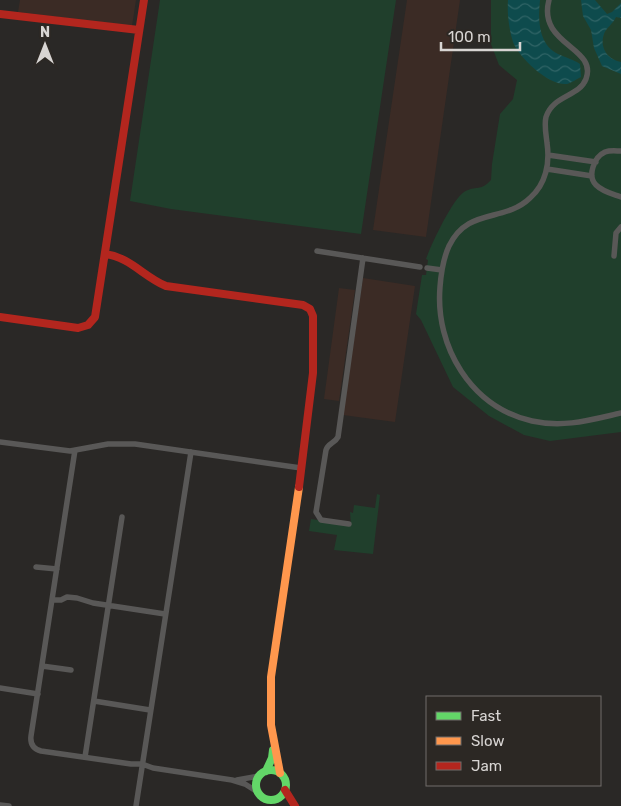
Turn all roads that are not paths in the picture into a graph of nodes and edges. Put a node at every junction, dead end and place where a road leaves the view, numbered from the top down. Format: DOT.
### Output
graph roads {
  1 [pos="144,0"];
  2 [pos="550,0"];
  3 [pos="0,14"];
  4 [pos="139,30"];
  5 [pos="621,151"];
  6 [pos="548,155"];
  7 [pos="596,162"];
  8 [pos="547,170"];
  9 [pos="592,176"];
  10 [pos="621,197"];
  11 [pos="621,227"];
  12 [pos="317,251"];
  13 [pos="105,254"];
  14 [pos="614,256"];
  15 [pos="363,258"];
  16 [pos="442,270"];
  17 [pos="0,317"];
  18 [pos="621,413"];
  19 [pos="0,442"];
  20 [pos="75,450"];
  21 [pos="190,452"];
  22 [pos="302,468"];
  23 [pos="122,517"];
  24 [pos="349,524"];
  25 [pos="36,566"];
  26 [pos="57,569"];
  27 [pos="52,600"];
  28 [pos="108,606"];
  29 [pos="165,614"];
  30 [pos="42,666"];
  31 [pos="72,670"];
  32 [pos="0,688"];
  33 [pos="38,694"];
  34 [pos="94,701"];
  35 [pos="150,710"];
  36 [pos="274,745"];
  37 [pos="85,757"];
  38 [pos="142,766"];
  39 [pos="262,773"];
  40 [pos="280,773"];
  41 [pos="232,780"];
  42 [pos="285,790"];
  43 [pos="256,791"];
  44 [pos="277,799"];
  45 [pos="0,805"];
  46 [pos="9,806"];
  47 [pos="136,806"];
  48 [pos="294,806"];
  1 -- 4 [label="street"];
  2 -- 6 [label="street"];
  3 -- 4 [label="street"];
  4 -- 13 [label="street"];
  5 -- 7 [label="street"];
  6 -- 7 [label="street"];
  6 -- 8 [label="street"];
  7 -- 9 [label="street"];
  8 -- 9 [label="street"];
  8 -- 16 [label="street"];
  9 -- 10 [label="street"];
  11 -- 14 [label="street"];
  12 -- 15 [label="street"];
  13 -- 17 [label="street"];
  13 -- 22 [label="street"];
  15 -- 16 [label="street"];
  15 -- 24 [label="street"];
  16 -- 18 [label="street"];
  19 -- 20 [label="street"];
  20 -- 21 [label="street"];
  20 -- 26 [label="street"];
  21 -- 22 [label="street"];
  21 -- 29 [label="street"];
  22 -- 36 [label="street"];
  23 -- 28 [label="street"];
  25 -- 26 [label="street"];
  26 -- 27 [label="street"];
  27 -- 28 [label="street"];
  27 -- 30 [label="street"];
  28 -- 29 [label="street"];
  28 -- 34 [label="street"];
  29 -- 35 [label="street"];
  30 -- 31 [label="street"];
  30 -- 33 [label="street"];
  32 -- 33 [label="street"];
  33 -- 37 [label="street"];
  34 -- 35 [label="street"];
  34 -- 37 [label="street"];
  35 -- 38 [label="street"];
  36 -- 39 [label="street"];
  36 -- 40 [label="street"];
  37 -- 38 [label="street"];
  38 -- 41 [label="street"];
  38 -- 47 [label="street"];
  39 -- 40 [label="street"];
  39 -- 41 [label="street"];
  39 -- 43 [label="street"];
  40 -- 42 [label="street"];
  41 -- 43 [label="street"];
  42 -- 44 [label="street"];
  42 -- 48 [label="street"];
  43 -- 44 [label="street"];
  44 -- 48 [label="street"];
  45 -- 46 [label="street"];
}
